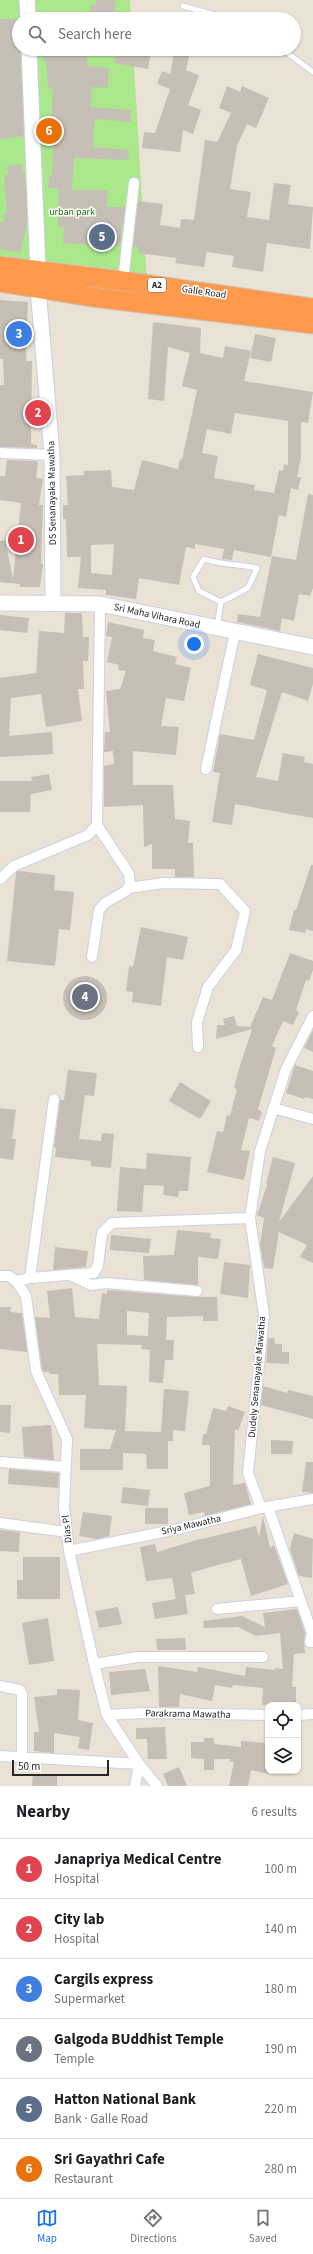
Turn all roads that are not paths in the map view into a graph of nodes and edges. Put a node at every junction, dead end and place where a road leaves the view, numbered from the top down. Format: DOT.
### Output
graph roads {
  1 [pos="27,0"];
  2 [pos="183,6"];
  3 [pos="28,12"];
  4 [pos="205,12"];
  5 [pos="29,56"];
  6 [pos="291,56"];
  7 [pos="313,72"];
  8 [pos="134,183"];
  9 [pos="0,266"];
  10 [pos="38,280"];
  11 [pos="123,280"];
  12 [pos="0,282"];
  13 [pos="313,308"];
  14 [pos="313,324"];
  15 [pos="0,453"];
  16 [pos="52,455"];
  17 [pos="220,602"];
  18 [pos="0,603"];
  19 [pos="53,603"];
  20 [pos="100,604"];
  21 [pos="217,628"];
  22 [pos="235,632"];
  23 [pos="313,647"];
  24 [pos="206,769"];
  25 [pos="98,825"];
  26 [pos="0,879"];
  27 [pos="128,888"];
  28 [pos="92,957"];
  29 [pos="313,1016"];
  30 [pos="198,1047"];
  31 [pos="54,1099"];
  32 [pos="273,1108"];
  33 [pos="313,1119"];
  34 [pos="250,1218"];
  35 [pos="68,1275"];
  36 [pos="0,1276"];
  37 [pos="30,1278"];
  38 [pos="16,1281"];
  39 [pos="197,1291"];
  40 [pos="0,1462"];
  41 [pos="66,1467"];
  42 [pos="313,1499"];
  43 [pos="264,1508"];
  44 [pos="0,1523"];
  45 [pos="67,1532"];
  46 [pos="69,1551"];
  47 [pos="301,1601"];
  48 [pos="217,1609"];
  49 [pos="313,1642"];
  50 [pos="263,1657"];
  51 [pos="94,1664"];
  52 [pos="0,1686"];
  53 [pos="313,1714"];
  54 [pos="107,1715"];
  55 [pos="265,1715"];
  56 [pos="301,1715"];
  57 [pos="0,1756"];
  58 [pos="22,1757"];
  59 [pos="139,1764"];
  60 [pos="135,1786"];
  61 [pos="157,1786"];
  1 -- 3 [label="street"];
  2 -- 4 [label="lane"];
  5 -- 10 [label="street, DS Senanayaka Mawatha"];
  6 -- 7 [label="lane"];
  8 -- 11 [label="street"];
  9 -- 10 [label="highway, Galle Road / A2"];
  10 -- 11 [label="highway, Galle Road / A2"];
  10 -- 12 [label="highway, Galle Road / A2"];
  10 -- 14 [label="highway, Galle Road / A2"];
  10 -- 16 [label="street, DS Senanayaka Mawatha"];
  11 -- 13 [label="highway, Galle Road / A2"];
  15 -- 16 [label="street"];
  16 -- 19 [label="street, DS Senanayaka Mawatha"];
  17 -- 17 [label="lane"];
  17 -- 21 [label="lane"];
  18 -- 19 [label="street, Sri Maha Vihara Road"];
  19 -- 20 [label="street, Sri Maha Vihara Road"];
  20 -- 21 [label="street, Sri Maha Vihara Road"];
  20 -- 25 [label="street"];
  21 -- 22 [label="street, Sri Maha Vihara Road"];
  22 -- 23 [label="street, Sri Maha Vihara Road"];
  22 -- 24 [label="street"];
  25 -- 26 [label="street"];
  25 -- 27 [label="street"];
  27 -- 28 [label="street"];
  27 -- 30 [label="street"];
  29 -- 32 [label="street, Dudely Senanayake Mawatha"];
  31 -- 37 [label="street"];
  32 -- 33 [label="street"];
  32 -- 34 [label="street, Dudely Senanayake Mawatha"];
  34 -- 35 [label="street"];
  34 -- 43 [label="street, Dudely Senanayake Mawatha"];
  35 -- 37 [label="street"];
  35 -- 39 [label="street"];
  36 -- 38 [label="street"];
  37 -- 38 [label="street"];
  38 -- 41 [label="street, Dias Pl"];
  40 -- 41 [label="street"];
  41 -- 45 [label="street, Dias Pl"];
  42 -- 43 [label="street, Sriya Mawatha"];
  43 -- 46 [label="street, Sriya Mawatha"];
  43 -- 47 [label="street, Dudely Senanayake Mawatha"];
  44 -- 45 [label="street"];
  45 -- 46 [label="street, Dias Pl"];
  46 -- 51 [label="street, Dias Pl"];
  47 -- 48 [label="street"];
  47 -- 49 [label="street, Dudely Senanayake Mawatha"];
  50 -- 51 [label="street"];
  51 -- 54 [label="street, Dias Pl"];
  52 -- 58 [label="street"];
  53 -- 56 [label="street"];
  54 -- 55 [label="street, Parakrama Mawatha"];
  54 -- 59 [label="street, Dias Pl"];
  57 -- 58 [label="street"];
  58 -- 59 [label="street"];
  59 -- 60 [label="street"];
  59 -- 61 [label="street, Dias Pl"];
}
